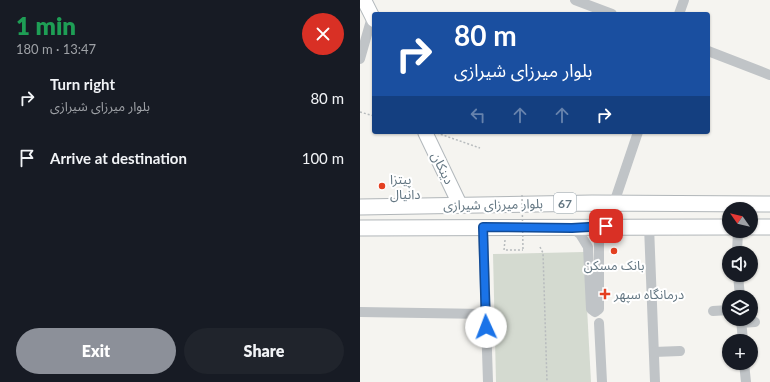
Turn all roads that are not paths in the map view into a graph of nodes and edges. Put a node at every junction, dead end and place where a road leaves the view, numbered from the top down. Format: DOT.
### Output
graph roads {
  1 [pos="364,0"];
  2 [pos="575,0"];
  3 [pos="684,0"];
  4 [pos="607,12"];
  5 [pos="680,12"];
  6 [pos="372,17"];
  7 [pos="372,22"];
  8 [pos="710,52"];
  9 [pos="360,60"];
  10 [pos="770,75"];
  11 [pos="426,134"];
  12 [pos="637,134"];
  13 [pos="614,203"];
  14 [pos="770,204"];
  15 [pos="460,205"];
  16 [pos="360,207"];
  17 [pos="606,226"];
  18 [pos="649,226"];
  19 [pos="483,227"];
  20 [pos="722,227"];
  21 [pos="758,227"];
  22 [pos="770,227"];
  23 [pos="367,228"];
  24 [pos="572,228"];
  25 [pos="360,235"];
  26 [pos="722,310"];
  27 [pos="713,311"];
  28 [pos="360,312"];
  29 [pos="486,314"];
  30 [pos="599,323"];
  31 [pos="680,351"];
  32 [pos="654,352"];
  33 [pos="745,370"];
  34 [pos="488,382"];
  35 [pos="602,382"];
  36 [pos="655,382"];
  37 [pos="746,382"];
  1 -- 6 [label="main road"];
  2 -- 4 [label="street"];
  3 -- 5 [label="street"];
  7 -- 9 [label="street"];
  8 -- 10 [label="street"];
  11 -- 15 [label="main road, دینکان"];
  12 -- 13 [label="street"];
  13 -- 14 [label="main road, بلوار میرزای شیرازی / 67"];
  13 -- 15 [label="main road, بلوار میرزای شیرازی / 67"];
  15 -- 16 [label="main road, بلوار میرزای شیرازی / 67"];
  17 -- 18 [label="main road, بلوار میرزای شیرازی / 67"];
  17 -- 24 [label="main road, بلوار میرزای شیرازی / 67"];
  17 -- 24 [label="street"];
  18 -- 20 [label="main road, بلوار میرزای شیرازی / 67"];
  18 -- 32 [label="street"];
  19 -- 23 [label="main road, بلوار میرزای شیرازی / 67"];
  19 -- 24 [label="main road, بلوار میرزای شیرازی / 67"];
  19 -- 29 [label="street"];
  21 -- 22 [label="main road"];
  23 -- 25 [label="main road"];
  26 -- 27 [label="street"];
  28 -- 29 [label="street"];
  29 -- 34 [label="street"];
  30 -- 35 [label="street"];
  31 -- 32 [label="street"];
  32 -- 36 [label="street"];
  33 -- 37 [label="street"];
}
